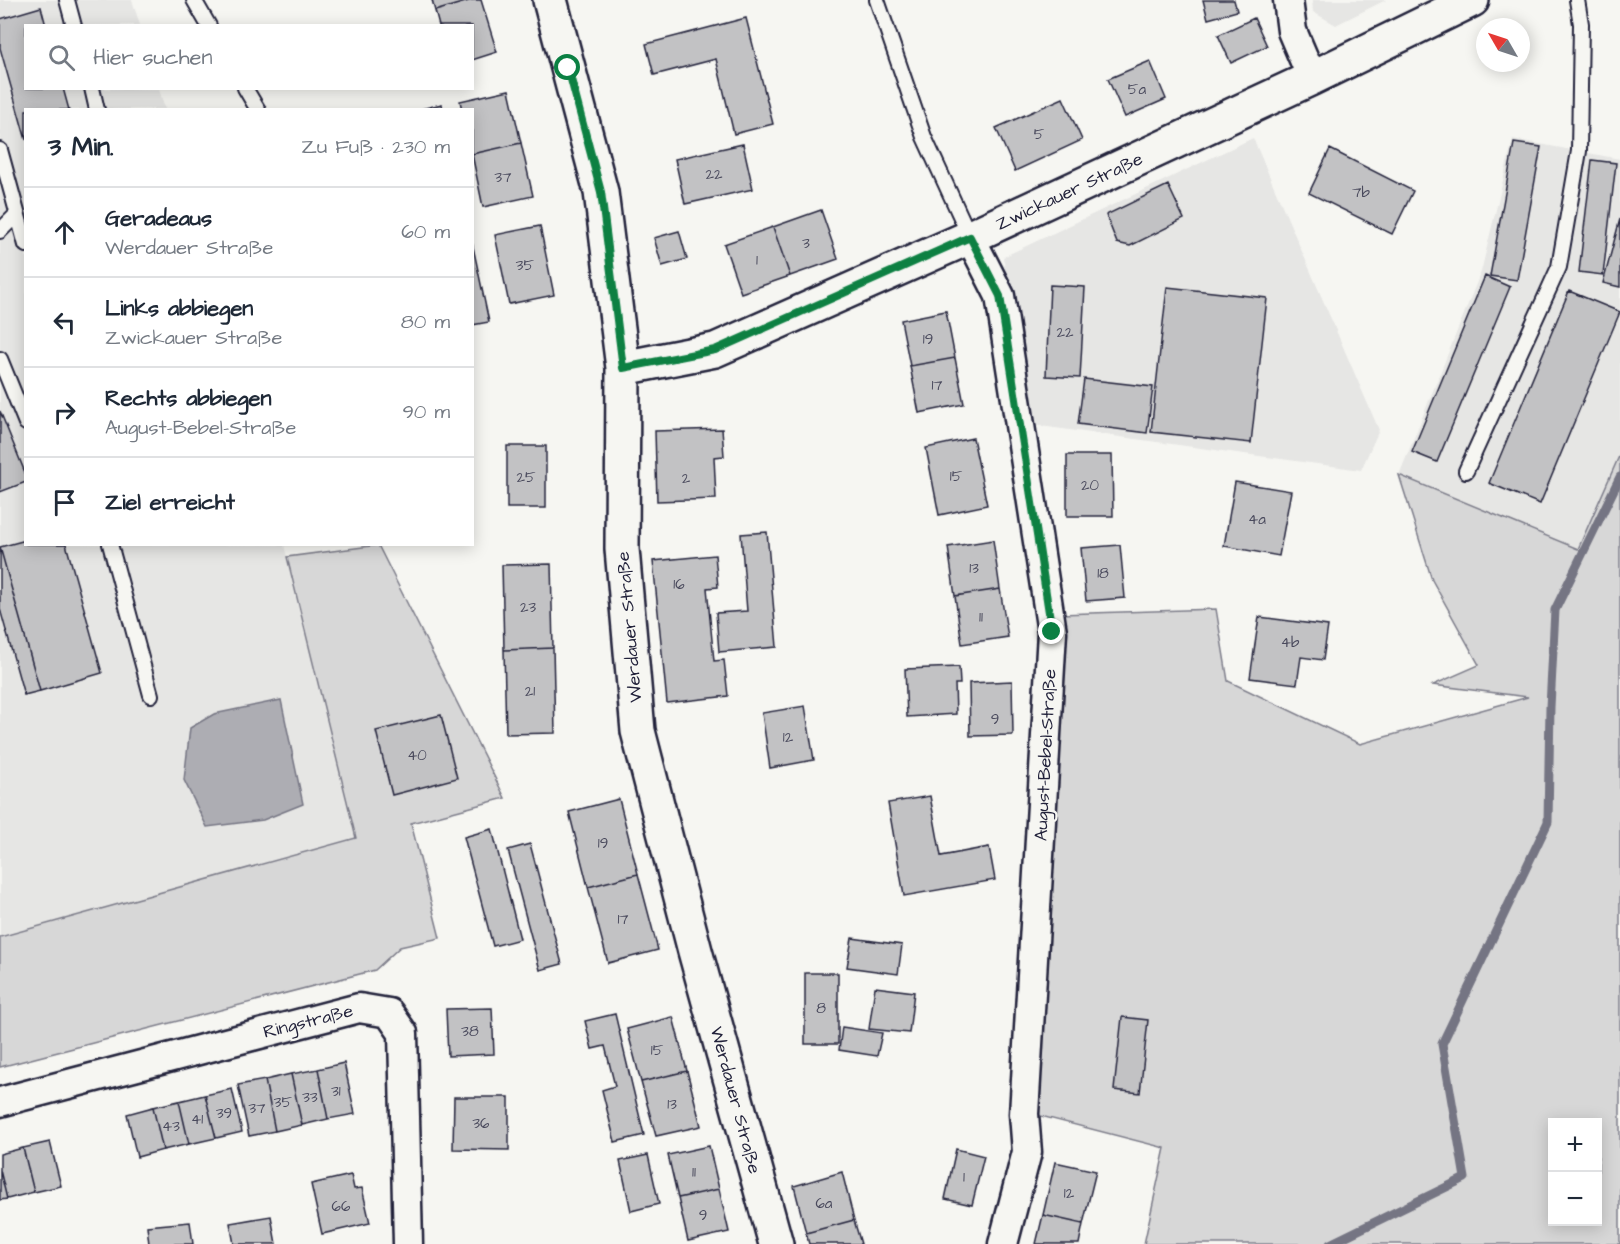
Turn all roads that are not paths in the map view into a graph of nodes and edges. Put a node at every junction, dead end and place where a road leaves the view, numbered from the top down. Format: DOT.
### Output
graph roads {
  1 [pos="67,0"];
  2 [pos="194,0"];
  3 [pos="550,0"];
  4 [pos="877,0"];
  5 [pos="1288,0"];
  6 [pos="1472,0"];
  7 [pos="1577,0"];
  8 [pos="73,24"];
  9 [pos="208,24"];
  10 [pos="1312,78"];
  11 [pos="92,90"];
  12 [pos="246,90"];
  13 [pos="97,108"];
  14 [pos="257,108"];
  15 [pos="0,150"];
  16 [pos="16,214"];
  17 [pos="0,231"];
  18 [pos="970,237"];
  19 [pos="24,239"];
  20 [pos="0,359"];
  21 [pos="623,368"];
  22 [pos="24,418"];
  23 [pos="1466,471"];
  24 [pos="111,546"];
  25 [pos="151,696"];
  26 [pos="0,1102"];
  27 [pos="408,1244"];
  28 [pos="776,1244"];
  29 [pos="1003,1244"];
  1 -- 8 [label="lane"];
  2 -- 9 [label="lane"];
  3 -- 21 [label="main road, Werdauer Straße"];
  4 -- 18 [label="lane"];
  5 -- 10 [label="street"];
  6 -- 10 [label="main road, Zwickauer Straße"];
  7 -- 23 [label="lane"];
  10 -- 18 [label="main road, Zwickauer Straße"];
  11 -- 13 [label="lane"];
  12 -- 14 [label="lane"];
  15 -- 16 [label="lane"];
  16 -- 17 [label="lane"];
  16 -- 19 [label="lane"];
  18 -- 21 [label="main road, Zwickauer Straße"];
  18 -- 29 [label="street, August-Bebel-Straße"];
  20 -- 22 [label="lane"];
  21 -- 28 [label="main road, Werdauer Straße"];
  24 -- 25 [label="lane"];
  26 -- 27 [label="street, Ringstraße"];
}
